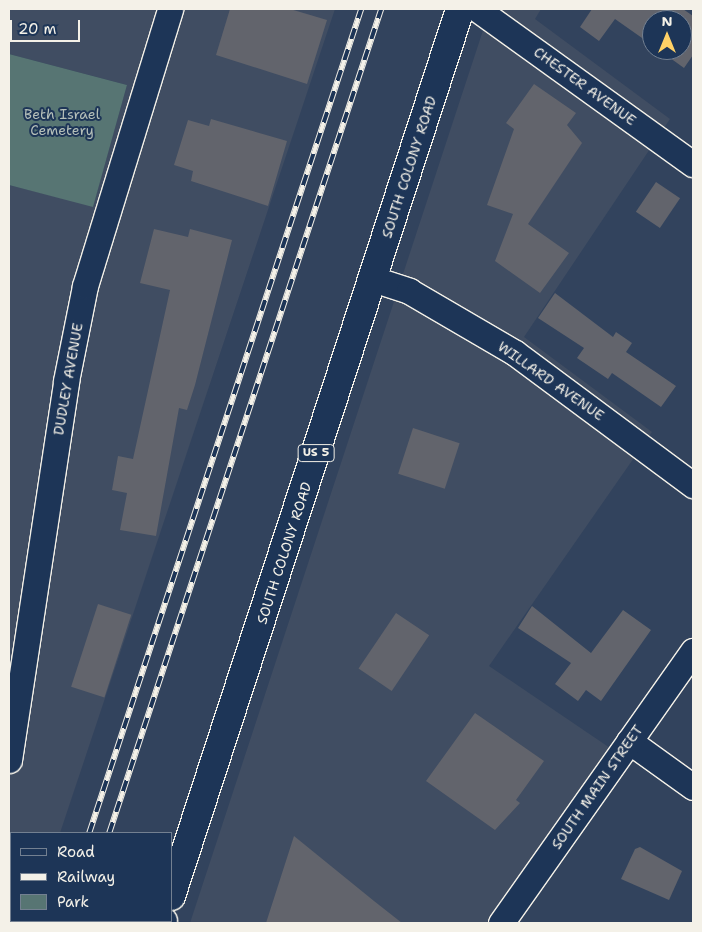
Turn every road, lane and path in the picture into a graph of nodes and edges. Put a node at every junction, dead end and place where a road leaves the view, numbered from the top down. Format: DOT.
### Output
graph roads {
  1 [pos="170,9"];
  2 [pos="460,9"];
  3 [pos="476,9"];
  4 [pos="693,164"];
  5 [pos="373,279"];
  6 [pos="693,486"];
  7 [pos="693,651"];
  8 [pos="629,741"];
  9 [pos="9,760"];
  10 [pos="693,787"];
  11 [pos="172,893"];
  12 [pos="501,923"];
  1 -- 9 [label="street, DUDLEY AVENUE"];
  2 -- 5 [label="main road, SOUTH COLONY ROAD / US 5"];
  3 -- 4 [label="street, CHESTER AVENUE"];
  5 -- 6 [label="street, WILLARD AVENUE"];
  5 -- 11 [label="main road, SOUTH COLONY ROAD / US 5"];
  7 -- 8 [label="street, SOUTH MAIN STREET"];
  8 -- 10 [label="street"];
  8 -- 12 [label="street, SOUTH MAIN STREET"];
}
